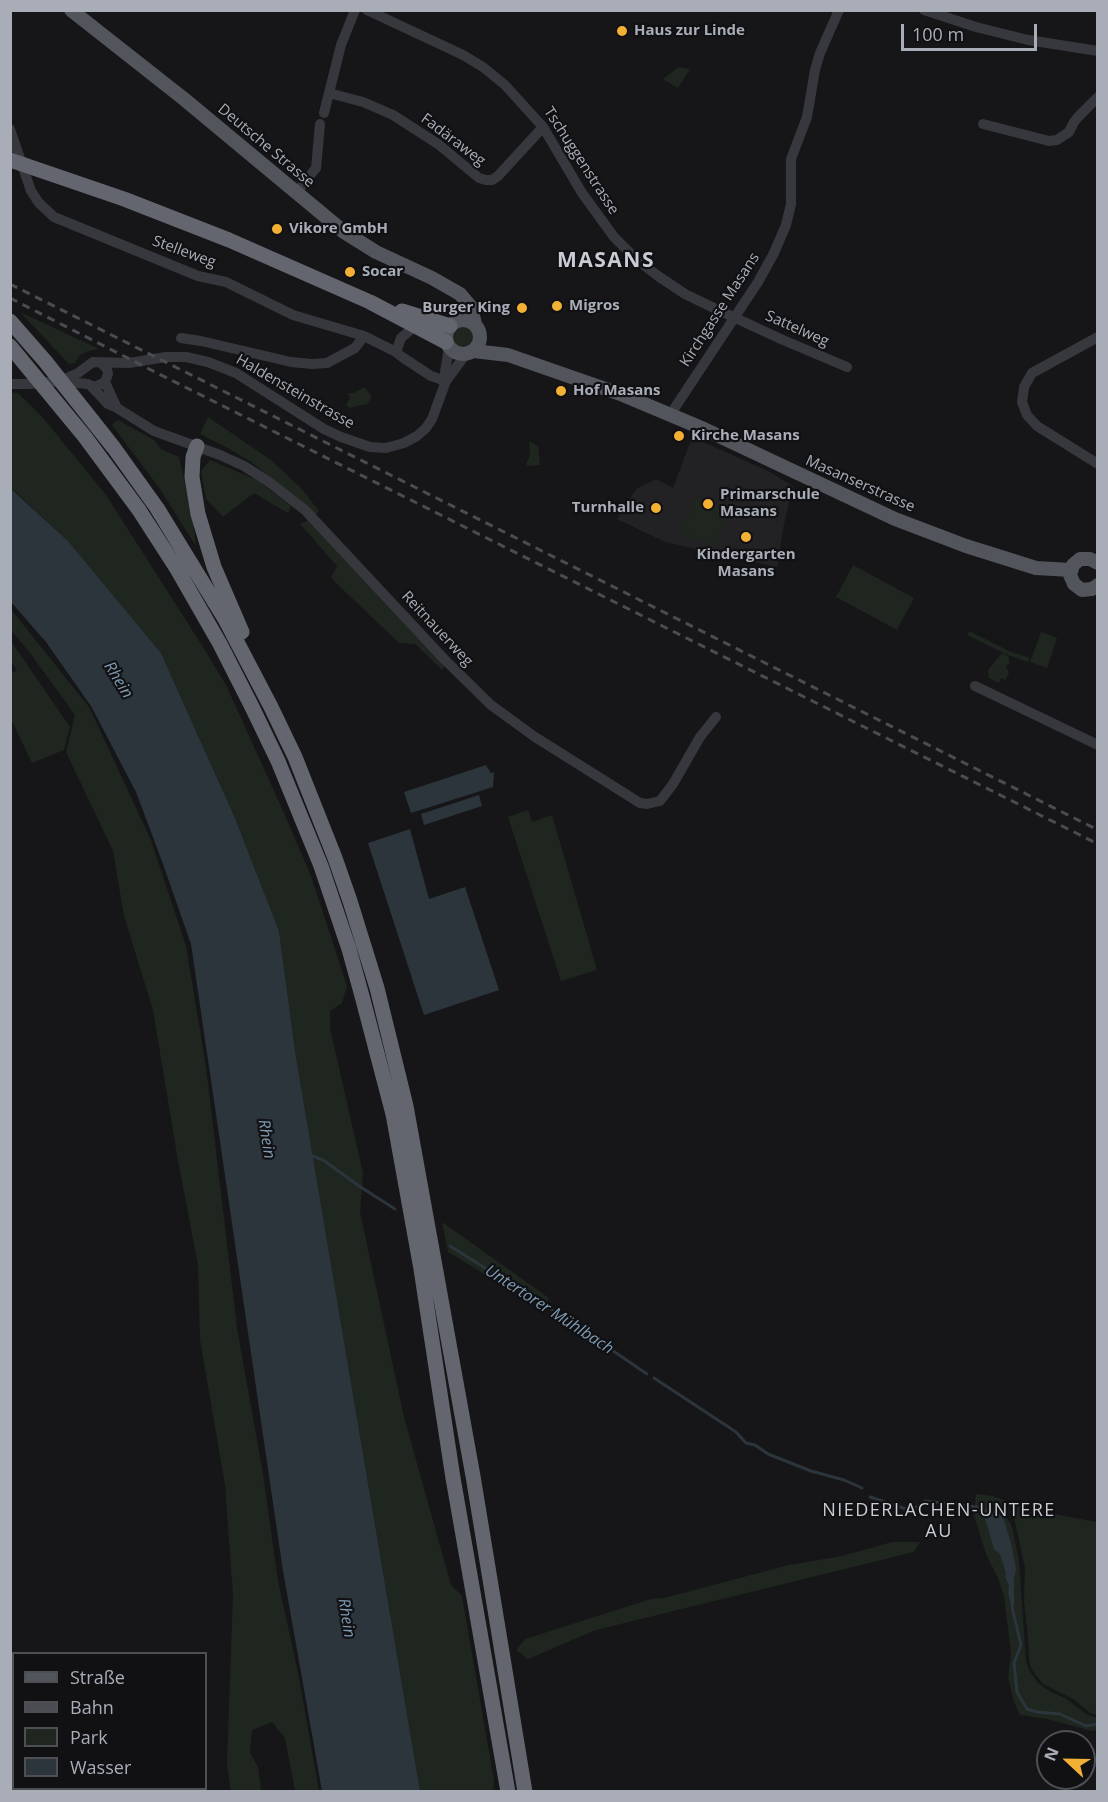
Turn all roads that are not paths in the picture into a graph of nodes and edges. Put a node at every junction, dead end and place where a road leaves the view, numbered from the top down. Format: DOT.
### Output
graph roads {
  1 [pos="70,10"];
  2 [pos="355,10"];
  3 [pos="367,10"];
  4 [pos="839,10"];
  5 [pos="924,10"];
  6 [pos="1098,51"];
  7 [pos="329,93"];
  8 [pos="1098,98"];
  9 [pos="324,113"];
  10 [pos="320,124"];
  11 [pos="983,124"];
  12 [pos="543,127"];
  13 [pos="10,129"];
  14 [pos="10,160"];
  15 [pos="296,193"];
  16 [pos="452,290"];
  17 [pos="370,302"];
  18 [pos="735,317"];
  19 [pos="10,321"];
  20 [pos="454,323"];
  21 [pos="415,326"];
  22 [pos="478,330"];
  23 [pos="364,336"];
  24 [pos="1098,337"];
  25 [pos="180,338"];
  26 [pos="448,345"];
  27 [pos="10,346"];
  28 [pos="396,352"];
  29 [pos="470,353"];
  30 [pos="508,355"];
  31 [pos="10,358"];
  32 [pos="101,363"];
  33 [pos="129,363"];
  34 [pos="847,367"];
  35 [pos="84,379"];
  36 [pos="106,380"];
  37 [pos="446,381"];
  38 [pos="10,384"];
  39 [pos="117,408"];
  40 [pos="670,415"];
  41 [pos="84,437"];
  42 [pos="197,446"];
  43 [pos="1098,464"];
  44 [pos="1097,561"];
  45 [pos="1071,570"];
  46 [pos="1098,585"];
  47 [pos="975,686"];
  48 [pos="716,717"];
  49 [pos="1098,745"];
  50 [pos="295,757"];
  51 [pos="508,1791"];
  52 [pos="525,1791"];
  1 -- 15 [label="main road, Deutsche Strasse"];
  2 -- 7 [label="street"];
  3 -- 12 [label="street, Tschuggenstrasse"];
  4 -- 18 [label="street, Kirchgasse Masans"];
  5 -- 6 [label="street"];
  7 -- 9 [label="street"];
  7 -- 12 [label="street, Fadäraweg"];
  8 -- 11 [label="street"];
  10 -- 15 [label="street"];
  12 -- 18 [label="street, Tschuggenstrasse"];
  13 -- 23 [label="street, Stelleweg"];
  14 -- 17 [label="highway"];
  15 -- 16 [label="main road, Deutsche Strasse"];
  16 -- 20 [label="main road"];
  16 -- 22 [label="main road, Deutsche Strasse"];
  17 -- 20 [label="highway"];
  17 -- 21 [label="highway"];
  18 -- 34 [label="street, Sattelweg"];
  18 -- 40 [label="street, Kirchgasse Masans"];
  19 -- 50 [label="highway"];
  20 -- 22 [label="main road"];
  20 -- 26 [label="main road"];
  21 -- 26 [label="highway"];
  21 -- 28 [label="street"];
  22 -- 29 [label="main road"];
  22 -- 30 [label="main road, Masanserstrasse"];
  23 -- 25 [label="street"];
  23 -- 28 [label="street, Stelleweg"];
  24 -- 43 [label="street"];
  26 -- 29 [label="main road"];
  26 -- 37 [label="street, Haldensteinstrasse"];
  27 -- 41 [label="highway"];
  28 -- 37 [label="street, Stelleweg"];
  29 -- 30 [label="main road, Masanserstrasse"];
  29 -- 37 [label="street, Haldensteinstrasse"];
  30 -- 40 [label="main road, Masanserstrasse"];
  31 -- 41 [label="highway"];
  32 -- 33 [label="street, Haldensteinstrasse"];
  32 -- 35 [label="street"];
  32 -- 36 [label="street"];
  33 -- 36 [label="street, Haldensteinstrasse"];
  33 -- 37 [label="street, Haldensteinstrasse"];
  35 -- 36 [label="street"];
  35 -- 38 [label="street"];
  35 -- 39 [label="street, Reitnauerweg"];
  36 -- 39 [label="street"];
  39 -- 42 [label="street, Reitnauerweg"];
  40 -- 45 [label="main road, Masanserstrasse"];
  41 -- 51 [label="highway"];
  42 -- 48 [label="street, Reitnauerweg"];
  42 -- 50 [label="highway"];
  44 -- 45 [label="main road"];
  45 -- 46 [label="main road"];
  47 -- 49 [label="street"];
  50 -- 52 [label="highway"];
}
